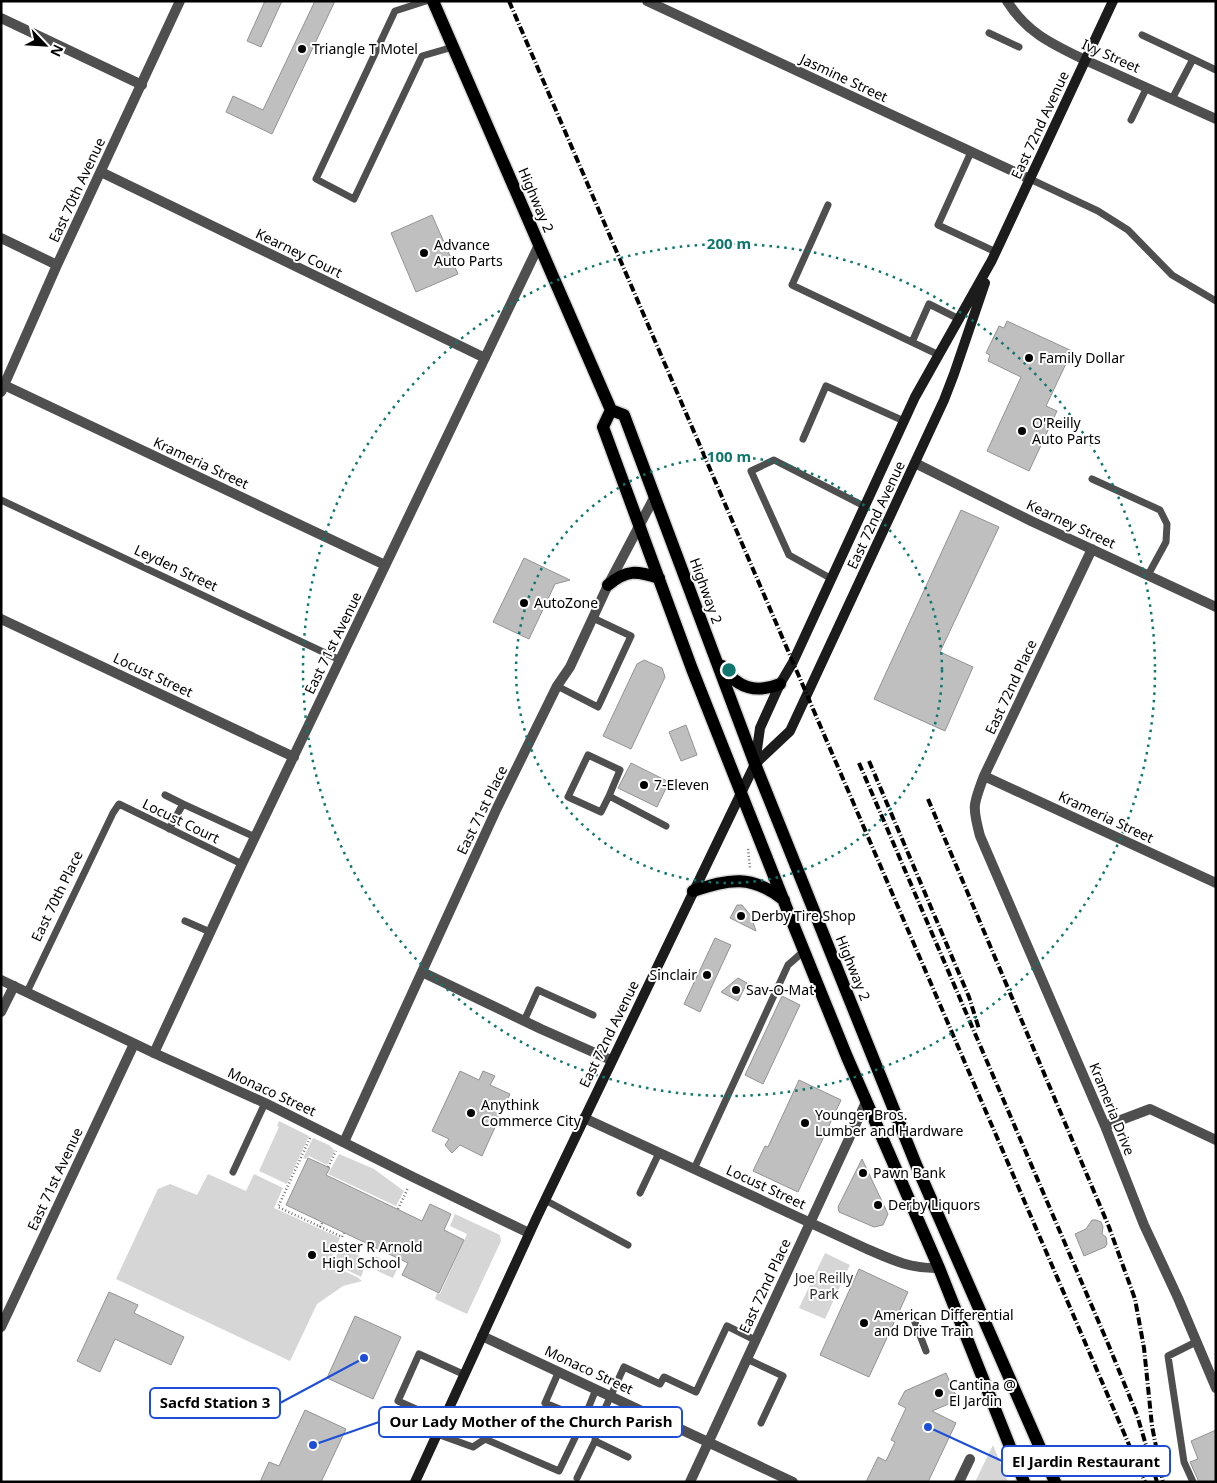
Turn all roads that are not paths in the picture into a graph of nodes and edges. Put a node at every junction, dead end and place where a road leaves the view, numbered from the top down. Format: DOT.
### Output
graph roads {
  1 [pos="180,1"];
  2 [pos="426,1"];
  3 [pos="433,1"];
  4 [pos="648,1"];
  5 [pos="1007,1"];
  6 [pos="1113,1"];
  7 [pos="1,18"];
  8 [pos="989,33"];
  9 [pos="1142,35"];
  10 [pos="453,47"];
  11 [pos="1019,47"];
  12 [pos="1193,59"];
  13 [pos="1086,60"];
  14 [pos="1216,70"];
  15 [pos="142,84"];
  16 [pos="1147,87"];
  17 [pos="1172,99"];
  18 [pos="1132,120"];
  19 [pos="1216,120"];
  20 [pos="971,152"];
  21 [pos="101,172"];
  22 [pos="1030,179"];
  23 [pos="828,205"];
  24 [pos="1,238"];
  25 [pos="539,245"];
  26 [pos="994,256"];
  27 [pos="57,265"];
  28 [pos="1216,301"];
  29 [pos="959,319"];
  30 [pos="912,342"];
  31 [pos="939,355"];
  32 [pos="486,358"];
  33 [pos="3,389"];
  34 [pos="611,410"];
  35 [pos="904,420"];
  36 [pos="803,440"];
  37 [pos="915,463"];
  38 [pos="1092,479"];
  39 [pos="655,496"];
  40 [pos="1,500"];
  41 [pos="864,506"];
  42 [pos="639,524"];
  43 [pos="1092,549"];
  44 [pos="385,565"];
  45 [pos="1148,575"];
  46 [pos="659,578"];
  47 [pos="830,578"];
  48 [pos="608,584"];
  49 [pos="1216,607"];
  50 [pos="593,618"];
  51 [pos="1,619"];
  52 [pos="713,654"];
  53 [pos="340,660"];
  54 [pos="780,684"];
  55 [pos="557,686"];
  56 [pos="294,757"];
  57 [pos="755,764"];
  58 [pos="984,776"];
  59 [pos="742,791"];
  60 [pos="165,795"];
  61 [pos="609,796"];
  62 [pos="183,804"];
  63 [pos="113,813"];
  64 [pos="666,826"];
  65 [pos="169,829"];
  66 [pos="255,837"];
  67 [pos="982,842"];
  68 [pos="242,864"];
  69 [pos="1216,883"];
  70 [pos="693,891"];
  71 [pos="784,900"];
  72 [pos="185,921"];
  73 [pos="210,932"];
  74 [pos="804,951"];
  75 [pos="422,972"];
  76 [pos="1,980"];
  77 [pos="14,986"];
  78 [pos="26,992"];
  79 [pos="1,1012"];
  80 [pos="593,1015"];
  81 [pos="524,1021"];
  82 [pos="134,1044"];
  83 [pos="154,1053"];
  84 [pos="611,1060"];
  85 [pos="866,1102"];
  86 [pos="264,1103"];
  87 [pos="584,1118"];
  88 [pos="1104,1126"];
  89 [pos="1216,1140"];
  90 [pos="342,1141"];
  91 [pos="659,1153"];
  92 [pos="694,1169"];
  93 [pos="233,1172"];
  94 [pos="640,1193"];
  95 [pos="545,1200"];
  96 [pos="809,1222"];
  97 [pos="529,1233"];
  98 [pos="628,1245"];
  99 [pos="939,1268"];
  100 [pos="913,1317"];
  101 [pos="1,1327"];
  102 [pos="482,1336"];
  103 [pos="755,1340"];
  104 [pos="1196,1342"];
  105 [pos="926,1351"];
  106 [pos="747,1359"];
  107 [pos="559,1371"];
  108 [pos="463,1374"];
  109 [pos="1216,1388"];
  110 [pos="596,1389"];
  111 [pos="611,1396"];
  112 [pos="584,1419"];
  113 [pos="443,1422"];
  114 [pos="760,1423"];
  115 [pos="437,1434"];
  116 [pos="595,1441"];
  117 [pos="708,1442"];
  118 [pos="628,1457"];
  119 [pos="970,1459"];
  120 [pos="578,1478"];
  121 [pos="415,1482"];
  122 [pos="690,1482"];
  123 [pos="793,1482"];
  124 [pos="959,1482"];
  125 [pos="1024,1482"];
  126 [pos="1055,1482"];
  127 [pos="1193,1482"];
  1 -- 15 [label="street, East 70th Avenue"];
  2 -- 10 [label="lane"];
  3 -- 10 [label="main road, Highway 2"];
  4 -- 20 [label="street, Jasmine Street"];
  5 -- 13 [label="street, Ivy Street"];
  6 -- 13 [label="main road, East 72nd Avenue"];
  7 -- 15 [label="street"];
  8 -- 11 [label="lane"];
  9 -- 12 [label="lane"];
  10 -- 25 [label="main road, Highway 2"];
  12 -- 14 [label="lane"];
  12 -- 17 [label="lane"];
  13 -- 16 [label="street, Ivy Street"];
  13 -- 22 [label="main road, East 72nd Avenue"];
  15 -- 21 [label="street, East 70th Avenue"];
  16 -- 17 [label="street, Ivy Street"];
  16 -- 18 [label="lane"];
  17 -- 19 [label="street, Ivy Street"];
  20 -- 22 [label="street, Jasmine Street"];
  20 -- 26 [label="lane"];
  21 -- 27 [label="street, East 70th Avenue"];
  21 -- 32 [label="street, Kearney Court"];
  22 -- 26 [label="main road, East 72nd Avenue"];
  22 -- 28 [label="lane"];
  23 -- 30 [label="lane"];
  24 -- 27 [label="street"];
  25 -- 32 [label="street, East 71st Avenue"];
  25 -- 34 [label="main road, Highway 2"];
  26 -- 29 [label="main road, East 72nd Avenue"];
  26 -- 37 [label="main road, East 72nd Avenue"];
  27 -- 33 [label="street, East 70th Avenue"];
  29 -- 30 [label="lane"];
  29 -- 31 [label="main road, East 72nd Avenue"];
  30 -- 31 [label="lane"];
  31 -- 35 [label="main road, East 72nd Avenue"];
  32 -- 44 [label="street, East 71st Avenue"];
  33 -- 44 [label="street, Krameria Street"];
  34 -- 39 [label="main road, Highway 2"];
  34 -- 42 [label="main road"];
  35 -- 36 [label="lane"];
  35 -- 41 [label="main road, East 72nd Avenue"];
  37 -- 43 [label="street, Kearney Street"];
  37 -- 57 [label="main road, East 72nd Avenue"];
  38 -- 45 [label="lane"];
  39 -- 42 [label="street, East 71st Place"];
  39 -- 52 [label="main road, Highway 2"];
  40 -- 53 [label="lane, Leyden Street"];
  41 -- 47 [label="main road, East 72nd Avenue"];
  41 -- 47 [label="lane"];
  42 -- 46 [label="main road"];
  42 -- 48 [label="street, East 71st Place"];
  43 -- 45 [label="street, Kearney Street"];
  43 -- 58 [label="street, East 72nd Place"];
  44 -- 53 [label="street, East 71st Avenue"];
  45 -- 49 [label="street, Kearney Street"];
  46 -- 48 [label="main road"];
  46 -- 59 [label="main road"];
  47 -- 54 [label="main road, East 72nd Avenue"];
  48 -- 50 [label="street, East 71st Place"];
  50 -- 55 [label="street, East 71st Place"];
  50 -- 55 [label="lane"];
  51 -- 56 [label="street, Locust Street"];
  52 -- 54 [label="main road"];
  52 -- 57 [label="main road, Highway 2"];
  53 -- 56 [label="street, East 71st Avenue"];
  54 -- 57 [label="main road, East 72nd Avenue"];
  55 -- 75 [label="street, East 71st Place"];
  56 -- 66 [label="street, East 71st Avenue"];
  57 -- 59 [label="main road, East 72nd Avenue"];
  57 -- 126 [label="main road, Highway 2"];
  58 -- 67 [label="street, East 72nd Place"];
  58 -- 69 [label="street, Krameria Street"];
  59 -- 70 [label="main road, East 72nd Avenue"];
  59 -- 71 [label="main road"];
  60 -- 62 [label="lane"];
  61 -- 61 [label="lane"];
  61 -- 64 [label="lane"];
  62 -- 65 [label="lane"];
  62 -- 66 [label="lane"];
  63 -- 65 [label="lane, Locust Court"];
  63 -- 78 [label="lane, East 70th Place"];
  65 -- 68 [label="lane, Locust Court"];
  66 -- 68 [label="street, East 71st Avenue"];
  67 -- 88 [label="street, Krameria Drive"];
  68 -- 73 [label="street, East 71st Avenue"];
  70 -- 71 [label="main road"];
  70 -- 84 [label="main road, East 72nd Avenue"];
  71 -- 74 [label="main road"];
  72 -- 73 [label="lane"];
  73 -- 83 [label="street, East 71st Avenue"];
  74 -- 85 [label="main road"];
  74 -- 92 [label="lane"];
  75 -- 81 [label="street"];
  75 -- 90 [label="street, East 71st Place"];
  76 -- 77 [label="street, Monaco Street"];
  77 -- 78 [label="street, Monaco Street"];
  77 -- 79 [label="street"];
  78 -- 82 [label="street, Monaco Street"];
  80 -- 81 [label="lane"];
  81 -- 84 [label="street"];
  82 -- 83 [label="street, Monaco Street"];
  82 -- 101 [label="street, East 71st Avenue"];
  83 -- 86 [label="street, Monaco Street"];
  84 -- 87 [label="main road, East 72nd Avenue"];
  85 -- 96 [label="street, East 72nd Place"];
  85 -- 99 [label="main road"];
  86 -- 90 [label="street, Monaco Street"];
  86 -- 93 [label="lane"];
  87 -- 91 [label="street, Locust Street"];
  87 -- 95 [label="main road, East 72nd Avenue"];
  88 -- 89 [label="street"];
  88 -- 104 [label="street, Krameria Drive"];
  90 -- 97 [label="street, Monaco Street"];
  91 -- 92 [label="street, Locust Street"];
  91 -- 94 [label="lane"];
  92 -- 96 [label="street, Locust Street"];
  95 -- 97 [label="main road, East 72nd Avenue"];
  95 -- 98 [label="lane"];
  96 -- 99 [label="street, Locust Street"];
  96 -- 103 [label="street, East 72nd Place"];
  97 -- 102 [label="main road, East 72nd Avenue"];
  99 -- 125 [label="main road"];
  100 -- 105 [label="lane"];
  102 -- 107 [label="street, Monaco Street"];
  102 -- 108 [label="main road, East 72nd Avenue"];
  103 -- 106 [label="street, East 72nd Place"];
  103 -- 111 [label="lane"];
  104 -- 109 [label="street, Krameria Drive"];
  104 -- 127 [label="lane"];
  106 -- 114 [label="lane"];
  106 -- 117 [label="street, East 72nd Place"];
  107 -- 110 [label="street, Monaco Street"];
  107 -- 112 [label="lane"];
  108 -- 113 [label="main road, East 72nd Avenue"];
  108 -- 113 [label="lane"];
  110 -- 111 [label="street, Monaco Street"];
  110 -- 112 [label="lane"];
  111 -- 116 [label="lane"];
  111 -- 117 [label="street, Monaco Street"];
  112 -- 115 [label="lane"];
  113 -- 115 [label="main road, East 72nd Avenue"];
  115 -- 121 [label="main road, East 72nd Avenue"];
  116 -- 118 [label="lane"];
  116 -- 120 [label="lane"];
  117 -- 122 [label="street, East 72nd Place"];
  117 -- 123 [label="street, Monaco Street"];
  119 -- 124 [label="street"];
}
